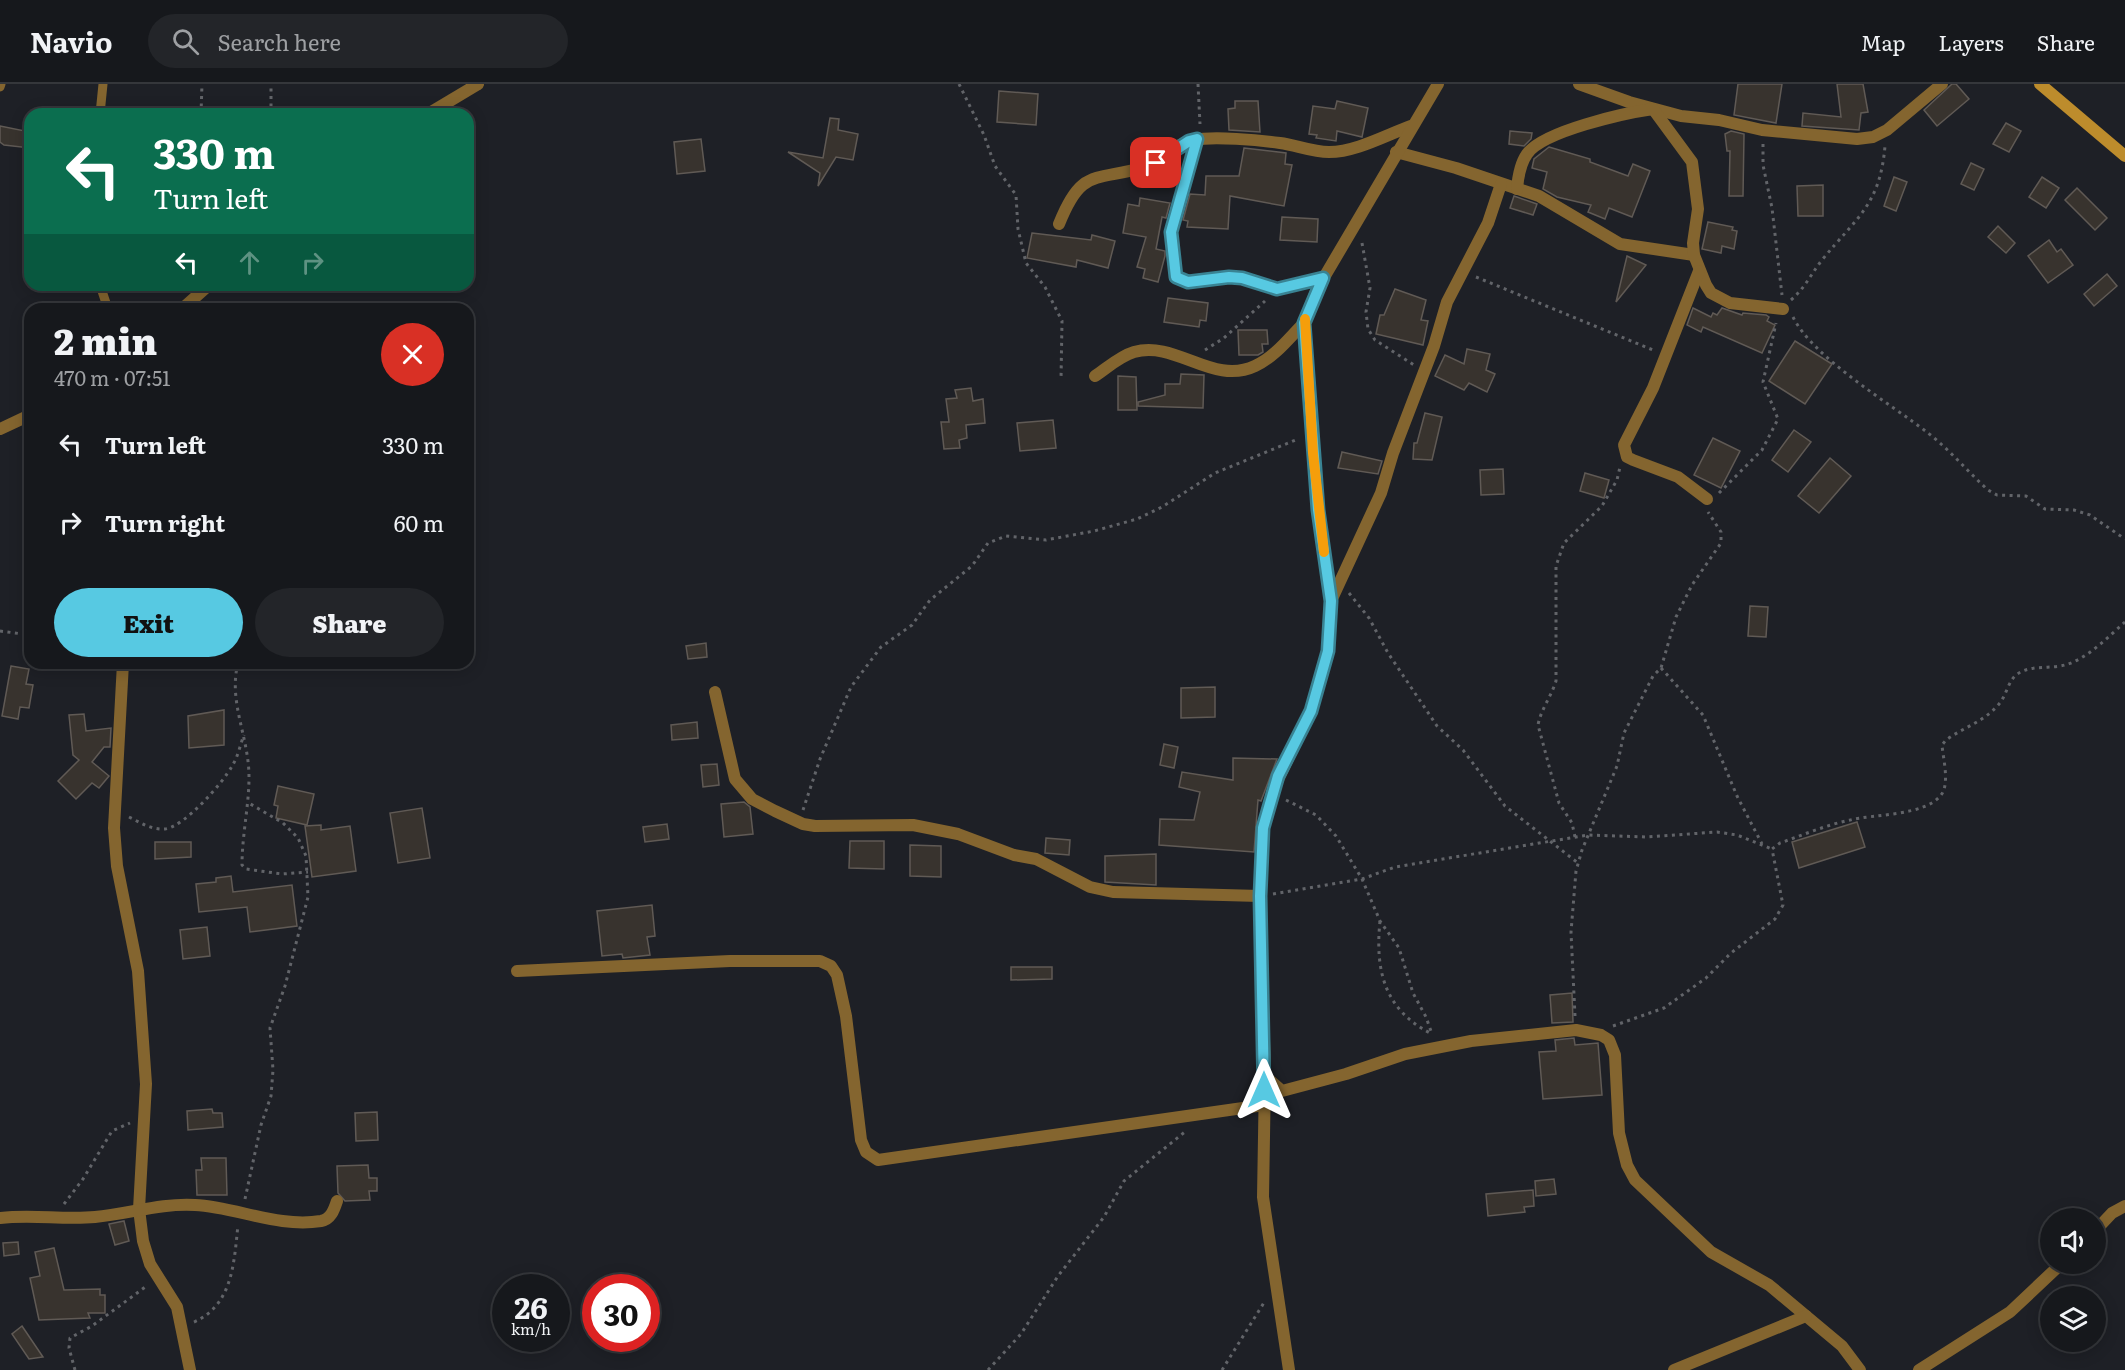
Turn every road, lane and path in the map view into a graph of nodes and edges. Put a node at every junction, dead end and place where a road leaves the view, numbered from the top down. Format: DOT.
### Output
graph roads {
  1 [pos="103,84"];
  2 [pos="202,84"];
  3 [pos="271,84"];
  4 [pos="478,84"];
  5 [pos="959,84"];
  6 [pos="1198,84"];
  7 [pos="1438,84"];
  8 [pos="1580,84"];
  9 [pos="1942,84"];
  10 [pos="2040,84"];
  11 [pos="101,108"];
  12 [pos="201,108"];
  13 [pos="271,108"];
  14 [pos="438,108"];
  15 [pos="1653,109"];
  16 [pos="1412,126"];
  17 [pos="1762,130"];
  18 [pos="1887,130"];
  19 [pos="1203,139"];
  20 [pos="1396,152"];
  21 [pos="2125,156"];
  22 [pos="1501,184"];
  23 [pos="1517,189"];
  24 [pos="1357,219"];
  25 [pos="1059,224"];
  26 [pos="1694,255"];
  27 [pos="1463,271"];
  28 [pos="1699,271"];
  29 [pos="1323,278"];
  30 [pos="1277,289"];
  31 [pos="202,291"];
  32 [pos="189,303"];
  33 [pos="1785,306"];
  34 [pos="1304,323"];
  35 [pos="1665,355"];
  36 [pos="1187,360"];
  37 [pos="1423,370"];
  38 [pos="1095,376"];
  39 [pos="1061,380"];
  40 [pos="24,418"];
  41 [pos="0,429"];
  42 [pos="1312,435"];
  43 [pos="1624,452"];
  44 [pos="1707,499"];
  45 [pos="2125,539"];
  46 [pos="1339,584"];
  47 [pos="1331,601"];
  48 [pos="2125,622"];
  49 [pos="0,631"];
  50 [pos="24,634"];
  51 [pos="1661,668"];
  52 [pos="123,669"];
  53 [pos="237,669"];
  54 [pos="715,692"];
  55 [pos="244,734"];
  56 [pos="1273,789"];
  57 [pos="247,802"];
  58 [pos="114,810"];
  59 [pos="803,824"];
  60 [pos="1588,835"];
  61 [pos="1575,837"];
  62 [pos="1551,842"];
  63 [pos="1762,845"];
  64 [pos="1772,849"];
  65 [pos="1578,863"];
  66 [pos="308,872"];
  67 [pos="1362,879"];
  68 [pos="1260,896"];
  69 [pos="1380,921"];
  70 [pos="517,971"];
  71 [pos="1576,1030"];
  72 [pos="1431,1032"];
  73 [pos="1593,1032"];
  74 [pos="1445,1046"];
  75 [pos="1264,1076"];
  76 [pos="1264,1105"];
  77 [pos="1201,1113"];
  78 [pos="143,1121"];
  79 [pos="337,1201"];
  80 [pos="2125,1206"];
  81 [pos="139,1209"];
  82 [pos="239,1214"];
  83 [pos="0,1218"];
  84 [pos="52,1219"];
  85 [pos="2106,1219"];
  86 [pos="2050,1274"];
  87 [pos="158,1275"];
  88 [pos="1276,1288"];
  89 [pos="1806,1316"];
  90 [pos="181,1328"];
  91 [pos="75,1370"];
  92 [pos="190,1370"];
  93 [pos="988,1370"];
  94 [pos="1222,1370"];
  95 [pos="1288,1370"];
  96 [pos="1674,1370"];
  97 [pos="1860,1370"];
  98 [pos="1918,1370"];
  1 -- 11 [label="lane"];
  2 -- 12 [label="path"];
  3 -- 13 [label="path"];
  4 -- 14 [label="street"];
  5 -- 39 [label="path"];
  6 -- 19 [label="path"];
  7 -- 16 [label="street"];
  8 -- 15 [label="street"];
  9 -- 18 [label="street"];
  10 -- 21 [label="main road"];
  15 -- 17 [label="street"];
  15 -- 23 [label="street"];
  15 -- 26 [label="street"];
  16 -- 19 [label="street"];
  16 -- 20 [label="street"];
  17 -- 18 [label="street"];
  17 -- 33 [label="path"];
  18 -- 33 [label="path"];
  19 -- 25 [label="street"];
  19 -- 30 [label="street"];
  20 -- 22 [label="street"];
  20 -- 24 [label="street"];
  22 -- 23 [label="street"];
  22 -- 27 [label="street"];
  23 -- 26 [label="street"];
  24 -- 29 [label="street"];
  24 -- 37 [label="path"];
  26 -- 28 [label="street"];
  27 -- 35 [label="path"];
  27 -- 37 [label="street"];
  28 -- 33 [label="street"];
  28 -- 35 [label="street"];
  29 -- 30 [label="street"];
  29 -- 34 [label="street"];
  30 -- 36 [label="path"];
  31 -- 32 [label="street"];
  33 -- 44 [label="path"];
  33 -- 45 [label="path"];
  34 -- 36 [label="street"];
  34 -- 42 [label="street"];
  35 -- 43 [label="street"];
  36 -- 38 [label="street"];
  37 -- 46 [label="street"];
  40 -- 41 [label="street"];
  42 -- 47 [label="street"];
  42 -- 59 [label="path"];
  43 -- 44 [label="street"];
  43 -- 61 [label="path"];
  44 -- 51 [label="path"];
  46 -- 47 [label="street"];
  46 -- 62 [label="path"];
  47 -- 56 [label="street"];
  48 -- 64 [label="path"];
  49 -- 50 [label="path"];
  51 -- 60 [label="path"];
  51 -- 63 [label="path"];
  52 -- 58 [label="street"];
  53 -- 55 [label="path"];
  54 -- 59 [label="street"];
  55 -- 57 [label="path"];
  55 -- 58 [label="path"];
  56 -- 67 [label="path"];
  56 -- 68 [label="street"];
  57 -- 66 [label="path"];
  57 -- 66 [label="path"];
  58 -- 78 [label="street"];
  59 -- 68 [label="street"];
  60 -- 61 [label="path"];
  60 -- 63 [label="path"];
  60 -- 65 [label="path"];
  61 -- 62 [label="path"];
  62 -- 65 [label="path"];
  62 -- 67 [label="path"];
  63 -- 64 [label="path"];
  64 -- 73 [label="path"];
  65 -- 71 [label="path"];
  66 -- 82 [label="path"];
  67 -- 68 [label="path"];
  67 -- 69 [label="path"];
  68 -- 75 [label="street"];
  69 -- 72 [label="path"];
  69 -- 72 [label="path"];
  70 -- 77 [label="street"];
  71 -- 73 [label="street"];
  71 -- 74 [label="street"];
  72 -- 74 [label="path"];
  73 -- 89 [label="street"];
  74 -- 75 [label="street"];
  75 -- 76 [label="street"];
  76 -- 77 [label="street"];
  76 -- 88 [label="street"];
  77 -- 93 [label="path"];
  78 -- 81 [label="street"];
  78 -- 84 [label="path"];
  79 -- 82 [label="street"];
  80 -- 85 [label="street"];
  81 -- 82 [label="street"];
  81 -- 84 [label="street"];
  81 -- 87 [label="street"];
  82 -- 90 [label="path"];
  83 -- 84 [label="street"];
  86 -- 98 [label="street"];
  87 -- 90 [label="street"];
  87 -- 91 [label="path"];
  88 -- 94 [label="path"];
  88 -- 95 [label="street"];
  89 -- 96 [label="street"];
  89 -- 97 [label="street"];
  90 -- 92 [label="street"];
}
